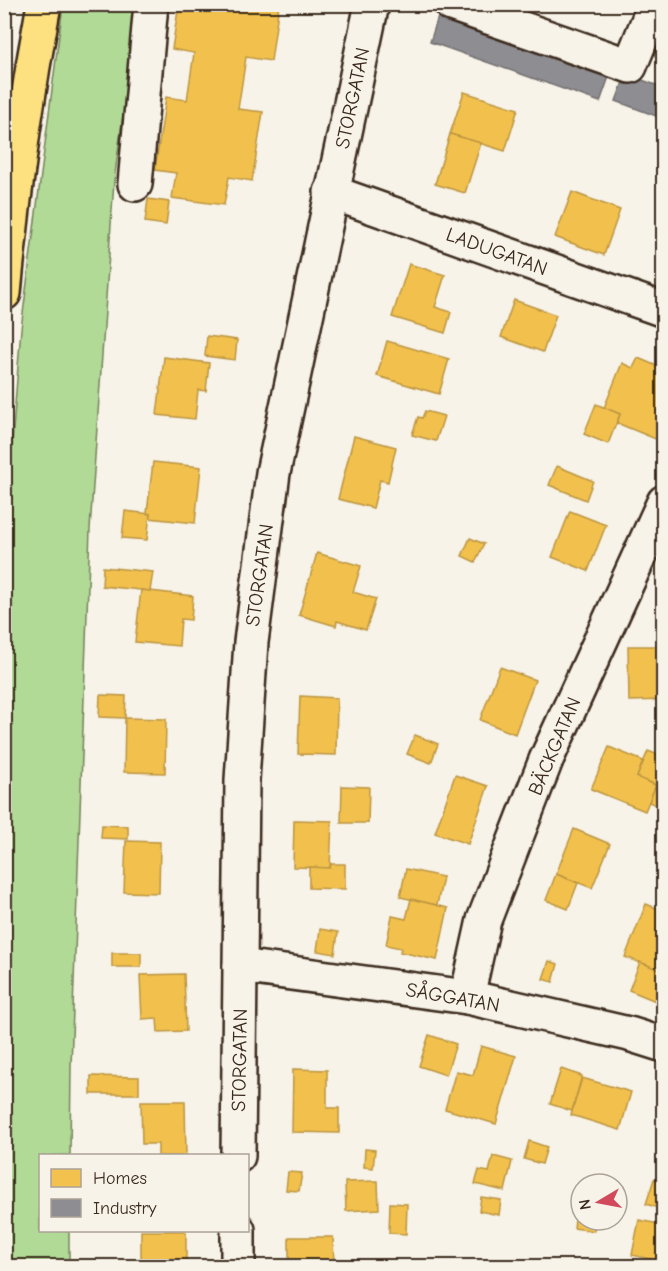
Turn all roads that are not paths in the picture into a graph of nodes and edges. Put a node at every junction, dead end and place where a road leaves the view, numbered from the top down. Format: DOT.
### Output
graph roads {
  1 [pos="44,4"];
  2 [pos="151,4"];
  3 [pos="372,4"];
  4 [pos="451,4"];
  5 [pos="655,4"];
  6 [pos="135,184"];
  7 [pos="331,192"];
  8 [pos="4,292"];
  9 [pos="663,310"];
  10 [pos="663,502"];
  11 [pos="240,966"];
  12 [pos="467,997"];
  13 [pos="663,1045"];
  14 [pos="238,1154"];
  15 [pos="238,1232"];
  16 [pos="238,1266"];
  1 -- 8 [label="main road"];
  2 -- 6 [label="street"];
  3 -- 7 [label="street, STORGATAN"];
  4 -- 5 [label="street"];
  7 -- 9 [label="street, LADUGATAN"];
  7 -- 11 [label="street, STORGATAN"];
  10 -- 12 [label="street, BÄCKGATAN"];
  11 -- 12 [label="street, SÅGGATAN"];
  11 -- 14 [label="street, STORGATAN"];
  12 -- 13 [label="street, SÅGGATAN"];
  15 -- 16 [label="street"];
}
